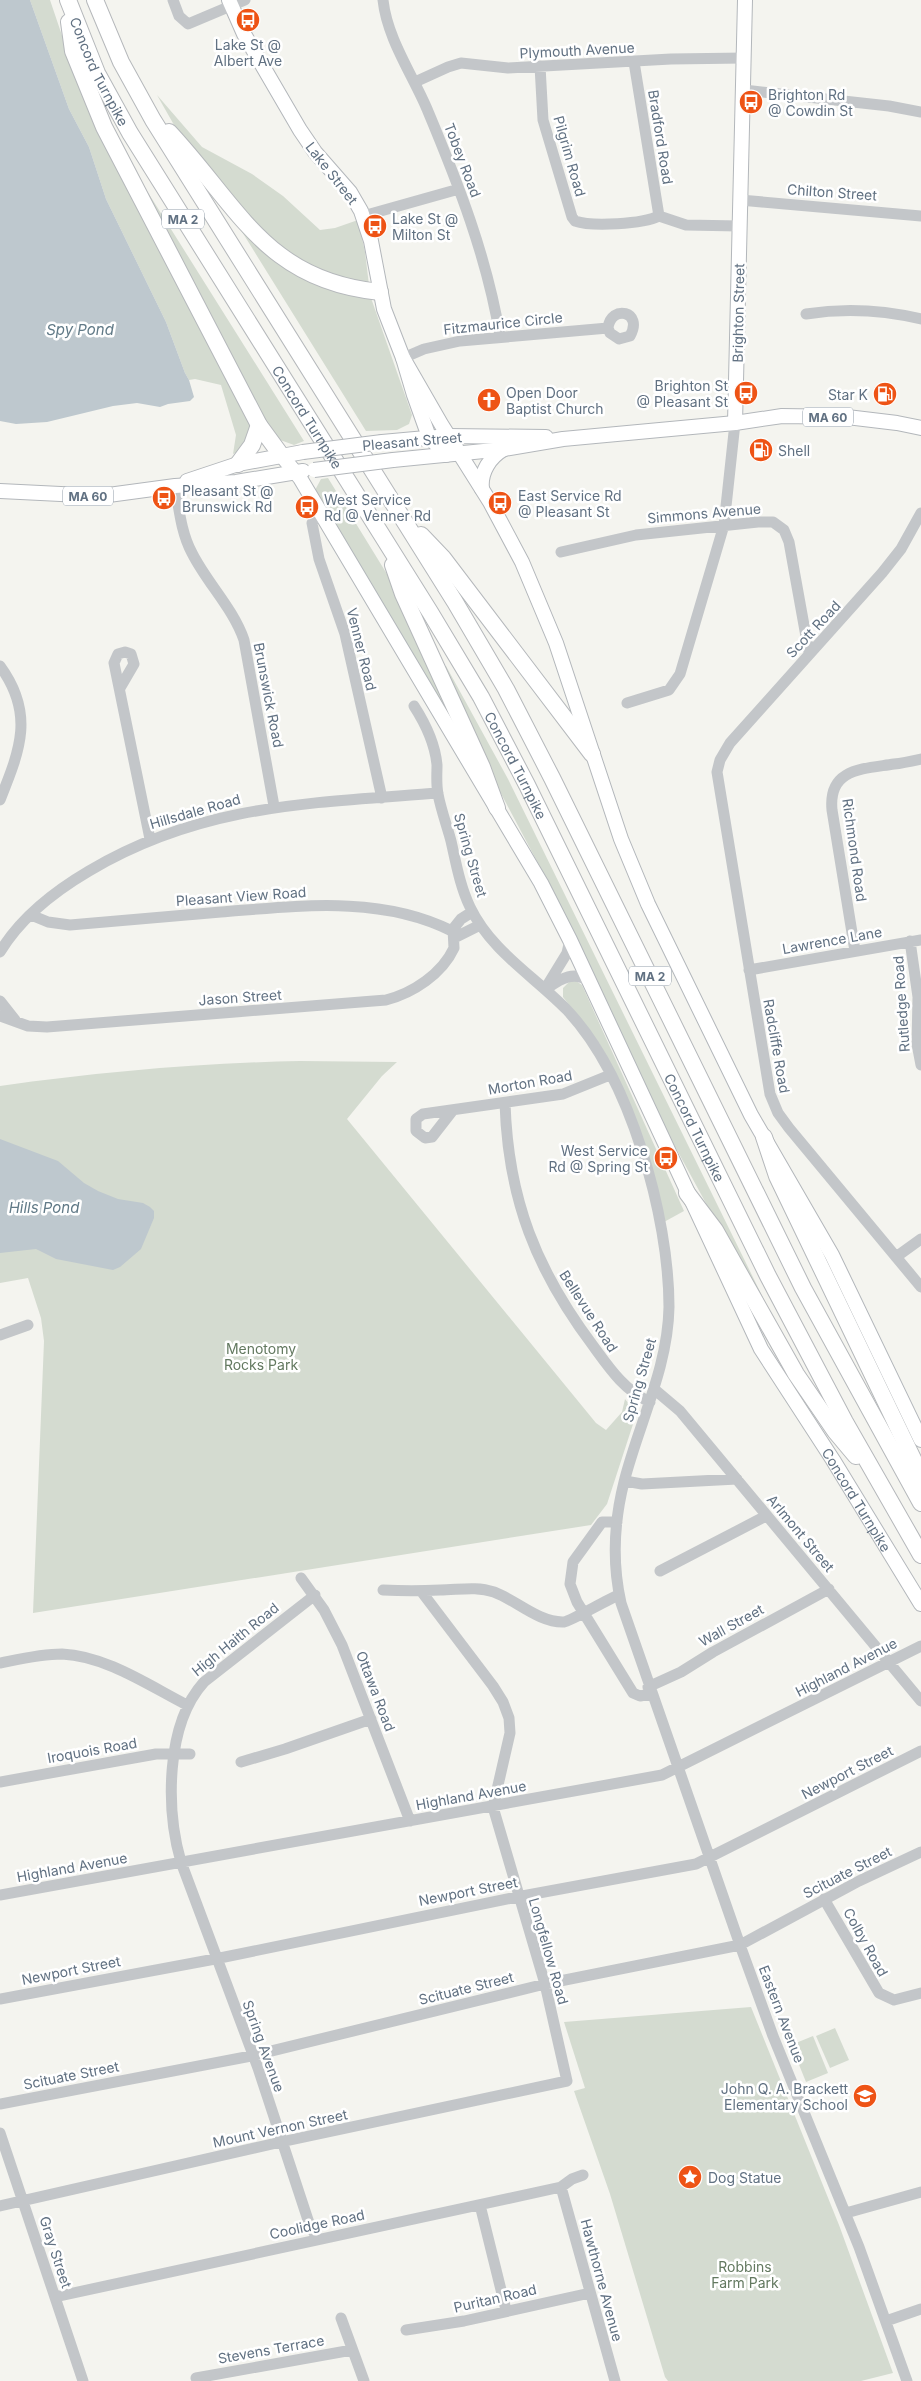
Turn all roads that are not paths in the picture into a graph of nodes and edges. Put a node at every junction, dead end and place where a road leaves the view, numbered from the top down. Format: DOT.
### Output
graph roads {
  1 [pos="67,0"];
  2 [pos="96,0"];
  3 [pos="173,0"];
  4 [pos="245,0"];
  5 [pos="384,0"];
  6 [pos="745,0"];
  7 [pos="230,3"];
  8 [pos="744,58"];
  9 [pos="634,62"];
  10 [pos="540,66"];
  11 [pos="415,82"];
  12 [pos="744,90"];
  13 [pos="144,105"];
  14 [pos="921,112"];
  15 [pos="459,189"];
  16 [pos="740,200"];
  17 [pos="363,216"];
  18 [pos="659,216"];
  19 [pos="921,216"];
  20 [pos="739,226"];
  21 [pos="380,292"];
  22 [pos="806,314"];
  23 [pos="921,320"];
  24 [pos="608,328"];
  25 [pos="500,336"];
  26 [pos="403,358"];
  27 [pos="735,423"];
  28 [pos="259,425"];
  29 [pos="921,428"];
  30 [pos="448,436"];
  31 [pos="430,437"];
  32 [pos="563,439"];
  33 [pos="504,449"];
  34 [pos="460,454"];
  35 [pos="281,455"];
  36 [pos="446,455"];
  37 [pos="238,464"];
  38 [pos="296,472"];
  39 [pos="175,486"];
  40 [pos="482,488"];
  41 [pos="0,491"];
  42 [pos="320,512"];
  43 [pos="921,512"];
  44 [pos="400,514"];
  45 [pos="724,525"];
  46 [pos="383,537"];
  47 [pos="561,552"];
  48 [pos="809,653"];
  49 [pos="0,666"];
  50 [pos="120,688"];
  51 [pos="627,704"];
  52 [pos="414,706"];
  53 [pos="592,754"];
  54 [pos="921,758"];
  55 [pos="720,760"];
  56 [pos="13,768"];
  57 [pos="0,776"];
  58 [pos="438,793"];
  59 [pos="382,798"];
  60 [pos="0,800"];
  61 [pos="274,806"];
  62 [pos="497,808"];
  63 [pos="150,840"];
  64 [pos="472,912"];
  65 [pos="31,914"];
  66 [pos="480,925"];
  67 [pos="453,935"];
  68 [pos="570,940"];
  69 [pos="916,940"];
  70 [pos="856,951"];
  71 [pos="0,952"];
  72 [pos="749,970"];
  73 [pos="589,981"];
  74 [pos="545,989"];
  75 [pos="0,1001"];
  76 [pos="0,1016"];
  77 [pos="18,1023"];
  78 [pos="921,1065"];
  79 [pos="610,1075"];
  80 [pos="505,1103"];
  81 [pos="453,1110"];
  82 [pos="764,1137"];
  83 [pos="687,1194"];
  84 [pos="921,1239"];
  85 [pos="896,1257"];
  86 [pos="921,1287"];
  87 [pos="28,1325"];
  88 [pos="0,1335"];
  89 [pos="654,1390"];
  90 [pos="650,1402"];
  91 [pos="921,1440"];
  92 [pos="737,1480"];
  93 [pos="921,1480"];
  94 [pos="625,1481"];
  95 [pos="878,1481"];
  96 [pos="921,1503"];
  97 [pos="766,1516"];
  98 [pos="617,1522"];
  99 [pos="921,1555"];
  100 [pos="660,1572"];
  101 [pos="301,1578"];
  102 [pos="829,1589"];
  103 [pos="383,1590"];
  104 [pos="421,1591"];
  105 [pos="314,1595"];
  106 [pos="619,1595"];
  107 [pos="921,1604"];
  108 [pos="583,1612"];
  109 [pos="921,1646"];
  110 [pos="888,1662"];
  111 [pos="0,1663"];
  112 [pos="650,1691"];
  113 [pos="921,1701"];
  114 [pos="187,1705"];
  115 [pos="371,1719"];
  116 [pos="921,1751"];
  117 [pos="176,1753"];
  118 [pos="190,1754"];
  119 [pos="241,1762"];
  120 [pos="677,1769"];
  121 [pos="0,1782"];
  122 [pos="493,1807"];
  123 [pos="410,1821"];
  124 [pos="921,1852"];
  125 [pos="709,1859"];
  126 [pos="181,1862"];
  127 [pos="0,1891"];
  128 [pos="0,1895"];
  129 [pos="517,1896"];
  130 [pos="824,1899"];
  131 [pos="740,1945"];
  132 [pos="215,1959"];
  133 [pos="545,1984"];
  134 [pos="921,1993"];
  135 [pos="0,1999"];
  136 [pos="251,2056"];
  137 [pos="567,2081"];
  138 [pos="0,2104"];
  139 [pos="0,2133"];
  140 [pos="281,2142"];
  141 [pos="583,2175"];
  142 [pos="561,2187"];
  143 [pos="921,2192"];
  144 [pos="24,2202"];
  145 [pos="480,2205"];
  146 [pos="0,2206"];
  147 [pos="846,2213"];
  148 [pos="318,2239"];
  149 [pos="590,2293"];
  150 [pos="55,2297"];
  151 [pos="921,2309"];
  152 [pos="506,2310"];
  153 [pos="341,2318"];
  154 [pos="886,2321"];
  155 [pos="406,2330"];
  156 [pos="352,2350"];
  157 [pos="196,2378"];
  158 [pos="83,2381"];
  159 [pos="364,2381"];
  160 [pos="615,2381"];
  161 [pos="906,2381"];
  1 -- 28 [label="highway"];
  1 -- 46 [label="highway, Concord Turnpike / MA 2"];
  2 -- 13 [label="highway, Concord Turnpike / MA 2"];
  3 -- 7 [label="street"];
  4 -- 7 [label="street"];
  5 -- 11 [label="street, Tobey Road"];
  6 -- 8 [label="main road, Brighton Street"];
  7 -- 17 [label="main road, Lake Street"];
  8 -- 9 [label="street, Plymouth Avenue"];
  8 -- 12 [label="main road, Brighton Street"];
  9 -- 10 [label="street, Plymouth Avenue"];
  9 -- 18 [label="street, Bradford Road"];
  10 -- 11 [label="street, Plymouth Avenue"];
  10 -- 18 [label="street, Pilgrim Road"];
  11 -- 15 [label="street, Tobey Road"];
  12 -- 14 [label="street"];
  12 -- 16 [label="main road, Brighton Street"];
  13 -- 21 [label="highway"];
  13 -- 44 [label="highway, Concord Turnpike / MA 2"];
  15 -- 17 [label="street"];
  15 -- 25 [label="street, Tobey Road"];
  16 -- 19 [label="street, Chilton Street"];
  16 -- 20 [label="main road, Brighton Street"];
  17 -- 21 [label="main road, Lake Street"];
  18 -- 20 [label="street"];
  20 -- 27 [label="main road, Brighton Street"];
  21 -- 26 [label="main road, Lake Street"];
  22 -- 23 [label="street"];
  24 -- 25 [label="street, Fitzmaurice Circle"];
  25 -- 26 [label="street, Fitzmaurice Circle"];
  26 -- 30 [label="main road, Lake Street"];
  26 -- 31 [label="main road, Lake Street"];
  27 -- 29 [label="main road, Pleasant Street / MA 60"];
  27 -- 32 [label="main road, Pleasant Street / MA 60"];
  27 -- 45 [label="street, Brighton Street"];
  28 -- 35 [label="highway"];
  28 -- 37 [label="highway"];
  30 -- 31 [label="main road, Pleasant Street / MA 60"];
  30 -- 32 [label="main road, Pleasant Street / MA 60"];
  30 -- 34 [label="main road, Lake Street"];
  31 -- 35 [label="main road, Pleasant Street / MA 60, bridge"];
  31 -- 36 [label="main road"];
  32 -- 33 [label="main road, Pleasant Street / MA 60"];
  33 -- 34 [label="main road, Pleasant Street / MA 60"];
  33 -- 40 [label="main road"];
  34 -- 36 [label="main road, Pleasant Street / MA 60"];
  34 -- 40 [label="main road"];
  35 -- 37 [label="main road, Pleasant Street / MA 60"];
  35 -- 38 [label="main road, Concord Turnpike"];
  36 -- 38 [label="main road, Pleasant Street / MA 60, bridge"];
  37 -- 39 [label="main road, Pleasant Street / MA 60"];
  38 -- 39 [label="main road, Pleasant Street / MA 60"];
  38 -- 42 [label="main road, Concord Turnpike"];
  39 -- 41 [label="main road, Pleasant Street / MA 60"];
  39 -- 61 [label="street, Brunswick Road"];
  40 -- 53 [label="main road"];
  42 -- 59 [label="street, Venner Road"];
  42 -- 62 [label="main road, Concord Turnpike"];
  43 -- 48 [label="street, Scott Road"];
  44 -- 53 [label="highway"];
  44 -- 96 [label="highway, Concord Turnpike / MA 2"];
  45 -- 47 [label="street, Simmons Avenue"];
  45 -- 48 [label="street, Simmons Avenue"];
  45 -- 51 [label="street, Brighton Street"];
  46 -- 62 [label="highway"];
  46 -- 95 [label="highway, Concord Turnpike / MA 2"];
  48 -- 55 [label="street, Scott Road"];
  49 -- 56 [label="street"];
  50 -- 63 [label="street"];
  52 -- 58 [label="street, Spring Street"];
  53 -- 82 [label="main road"];
  54 -- 70 [label="street, Richmond Road"];
  55 -- 72 [label="street, Radcliffe Road"];
  56 -- 57 [label="street"];
  56 -- 60 [label="street"];
  58 -- 59 [label="street, Hillsdale Road"];
  58 -- 64 [label="street, Spring Street"];
  59 -- 61 [label="street, Hillsdale Road"];
  61 -- 63 [label="street, Hillsdale Road"];
  62 -- 68 [label="main road, Concord Turnpike"];
  63 -- 65 [label="street, Hillsdale Road"];
  64 -- 66 [label="street, Spring Street"];
  64 -- 67 [label="street, Jason Street"];
  65 -- 67 [label="street, Pleasant View Road"];
  65 -- 71 [label="street, Hillsdale Road"];
  66 -- 67 [label="street"];
  66 -- 74 [label="street, Spring Street"];
  67 -- 77 [label="street, Jason Street"];
  68 -- 73 [label="main road, Concord Turnpike"];
  68 -- 74 [label="street"];
  69 -- 70 [label="street, Lawrence Lane"];
  69 -- 78 [label="street, Rutledge Road"];
  70 -- 72 [label="street, Lawrence Lane"];
  72 -- 85 [label="street, Radcliffe Road"];
  73 -- 74 [label="street"];
  73 -- 83 [label="main road, Concord Turnpike"];
  74 -- 79 [label="street, Spring Street"];
  75 -- 77 [label="street"];
  76 -- 77 [label="street, Jason Street"];
  79 -- 80 [label="street, Morton Road"];
  79 -- 89 [label="street, Spring Street"];
  80 -- 81 [label="street, Morton Road"];
  80 -- 90 [label="street, Bellevue Road"];
  82 -- 91 [label="main road"];
  82 -- 93 [label="highway"];
  83 -- 95 [label="highway"];
  83 -- 107 [label="main road, Concord Turnpike"];
  84 -- 85 [label="street"];
  85 -- 86 [label="street, Radcliffe Road"];
  87 -- 88 [label="street"];
  89 -- 90 [label="street, Spring Street"];
  89 -- 92 [label="street, Arlmont Street"];
  90 -- 94 [label="street, Spring Street"];
  92 -- 94 [label="street"];
  92 -- 97 [label="street, Arlmont Street"];
  94 -- 98 [label="street, Spring Street"];
  95 -- 99 [label="highway, Concord Turnpike / MA 2"];
  97 -- 100 [label="street"];
  97 -- 102 [label="street, Arlmont Street"];
  98 -- 106 [label="street, Spring Street"];
  98 -- 108 [label="street"];
  101 -- 105 [label="street, Ottawa Road"];
  102 -- 110 [label="street, Arlmont Street"];
  102 -- 112 [label="street, Wall Street"];
  103 -- 104 [label="street"];
  104 -- 108 [label="street"];
  104 -- 122 [label="street, Longfellow Road"];
  105 -- 114 [label="street, High Haith Road"];
  105 -- 115 [label="street, Ottawa Road"];
  106 -- 108 [label="street"];
  106 -- 112 [label="street, Spring Street"];
  108 -- 112 [label="street"];
  109 -- 110 [label="street, Highland Avenue"];
  110 -- 113 [label="street, Arlmont Street"];
  110 -- 120 [label="street, Highland Avenue"];
  111 -- 114 [label="street"];
  112 -- 120 [label="street, Spring Street"];
  114 -- 117 [label="street, High Haith Road"];
  115 -- 119 [label="street"];
  115 -- 123 [label="street, Ottawa Road"];
  116 -- 125 [label="street, Newport Street"];
  117 -- 118 [label="street, Iroquois Road"];
  117 -- 121 [label="street, Iroquois Road"];
  117 -- 126 [label="street, High Haith Road"];
  120 -- 122 [label="street, Highland Avenue"];
  120 -- 125 [label="street, Eastern Avenue"];
  122 -- 123 [label="street, Highland Avenue"];
  122 -- 129 [label="street, Longfellow Road"];
  123 -- 126 [label="street, Highland Avenue"];
  124 -- 130 [label="street, Scituate Street"];
  125 -- 129 [label="street, Newport Street"];
  125 -- 131 [label="street, Eastern Avenue"];
  126 -- 128 [label="street, Highland Avenue"];
  126 -- 132 [label="street, Spring Avenue"];
  127 -- 128 [label="street"];
  129 -- 132 [label="street, Newport Street"];
  129 -- 133 [label="street, Longfellow Road"];
  130 -- 131 [label="street, Scituate Street"];
  130 -- 134 [label="street, Colby Road"];
  131 -- 133 [label="street, Scituate Street"];
  131 -- 147 [label="street, Eastern Avenue"];
  132 -- 135 [label="street, Newport Street"];
  132 -- 136 [label="street, Spring Avenue"];
  133 -- 136 [label="street, Scituate Street"];
  133 -- 137 [label="street, Longfellow Road"];
  136 -- 138 [label="street, Scituate Street"];
  136 -- 140 [label="street, Spring Avenue"];
  137 -- 140 [label="street, Mount Vernon Street"];
  139 -- 144 [label="street, Gray Street"];
  140 -- 144 [label="street, Mount Vernon Street"];
  140 -- 148 [label="street, Spring Avenue"];
  141 -- 142 [label="street, Coolidge Road"];
  142 -- 145 [label="street, Coolidge Road"];
  142 -- 149 [label="street, Hawthorne Avenue"];
  143 -- 147 [label="street"];
  144 -- 146 [label="street, Mount Vernon Street"];
  144 -- 150 [label="street, Gray Street"];
  145 -- 148 [label="street, Coolidge Road"];
  145 -- 152 [label="street"];
  147 -- 154 [label="street, Eastern Avenue"];
  148 -- 150 [label="street, Coolidge Road"];
  149 -- 152 [label="street, Puritan Road"];
  149 -- 160 [label="street, Hawthorne Avenue"];
  150 -- 158 [label="street, Gray Street"];
  151 -- 154 [label="street"];
  152 -- 155 [label="street, Puritan Road"];
  153 -- 156 [label="street"];
  154 -- 161 [label="street, Eastern Avenue"];
  156 -- 157 [label="street, Stevens Terrace"];
  156 -- 159 [label="street"];
}
